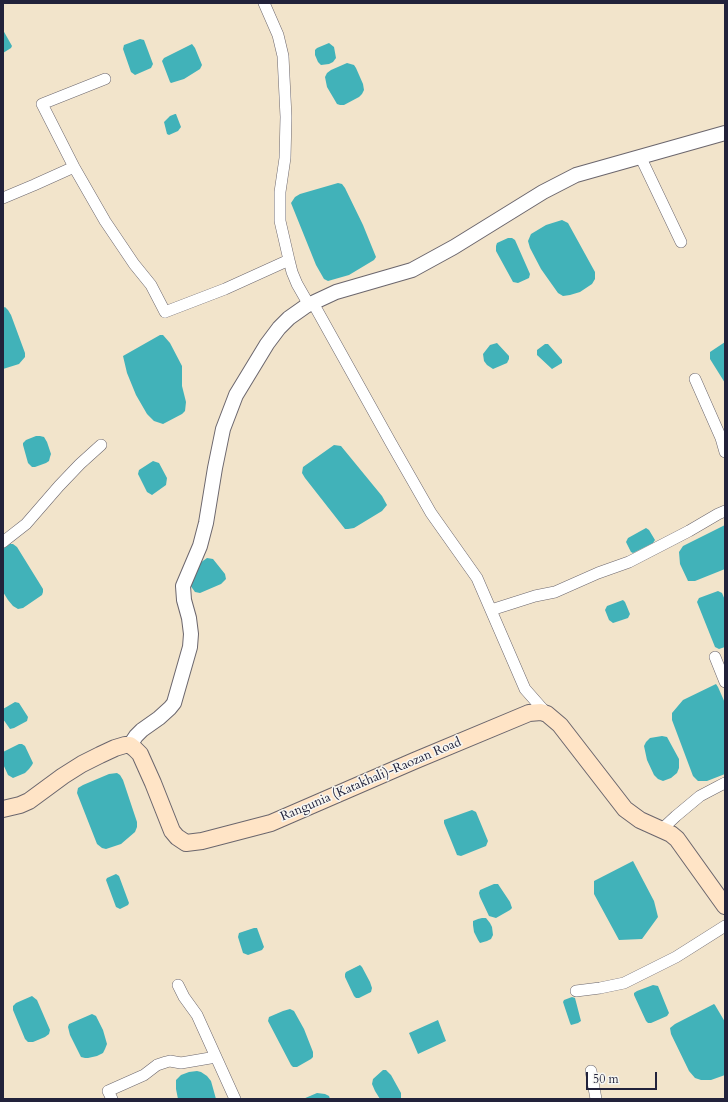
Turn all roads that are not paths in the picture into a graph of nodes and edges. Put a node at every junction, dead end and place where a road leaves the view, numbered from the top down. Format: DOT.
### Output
graph roads {
  1 [pos="264,3"];
  2 [pos="105,79"];
  3 [pos="725,133"];
  4 [pos="640,156"];
  5 [pos="74,167"];
  6 [pos="3,198"];
  7 [pos="681,242"];
  8 [pos="289,260"];
  9 [pos="311,304"];
  10 [pos="695,379"];
  11 [pos="101,445"];
  12 [pos="725,452"];
  13 [pos="725,511"];
  14 [pos="3,542"];
  15 [pos="491,610"];
  16 [pos="715,657"];
  17 [pos="725,682"];
  18 [pos="548,714"];
  19 [pos="130,745"];
  20 [pos="725,783"];
  21 [pos="3,809"];
  22 [pos="661,830"];
  23 [pos="725,906"];
  24 [pos="725,926"];
  25 [pos="178,986"];
  26 [pos="576,991"];
  27 [pos="216,1057"];
  28 [pos="591,1071"];
  29 [pos="112,1099"];
  30 [pos="235,1099"];
  31 [pos="596,1099"];
  1 -- 8 [label="street"];
  2 -- 5 [label="street"];
  3 -- 4 [label="street"];
  4 -- 7 [label="street"];
  4 -- 9 [label="street"];
  5 -- 6 [label="street"];
  5 -- 8 [label="street"];
  8 -- 9 [label="street"];
  9 -- 15 [label="street"];
  9 -- 19 [label="street"];
  10 -- 12 [label="street"];
  11 -- 14 [label="street"];
  13 -- 15 [label="street"];
  15 -- 18 [label="street"];
  16 -- 17 [label="street"];
  18 -- 19 [label="main road, Rangunia (Katakhali)-Raozan Road"];
  18 -- 22 [label="main road"];
  19 -- 21 [label="main road"];
  20 -- 22 [label="street"];
  22 -- 23 [label="main road"];
  24 -- 26 [label="street"];
  25 -- 27 [label="street"];
  27 -- 29 [label="street"];
  27 -- 30 [label="street"];
  28 -- 31 [label="street"];
}
